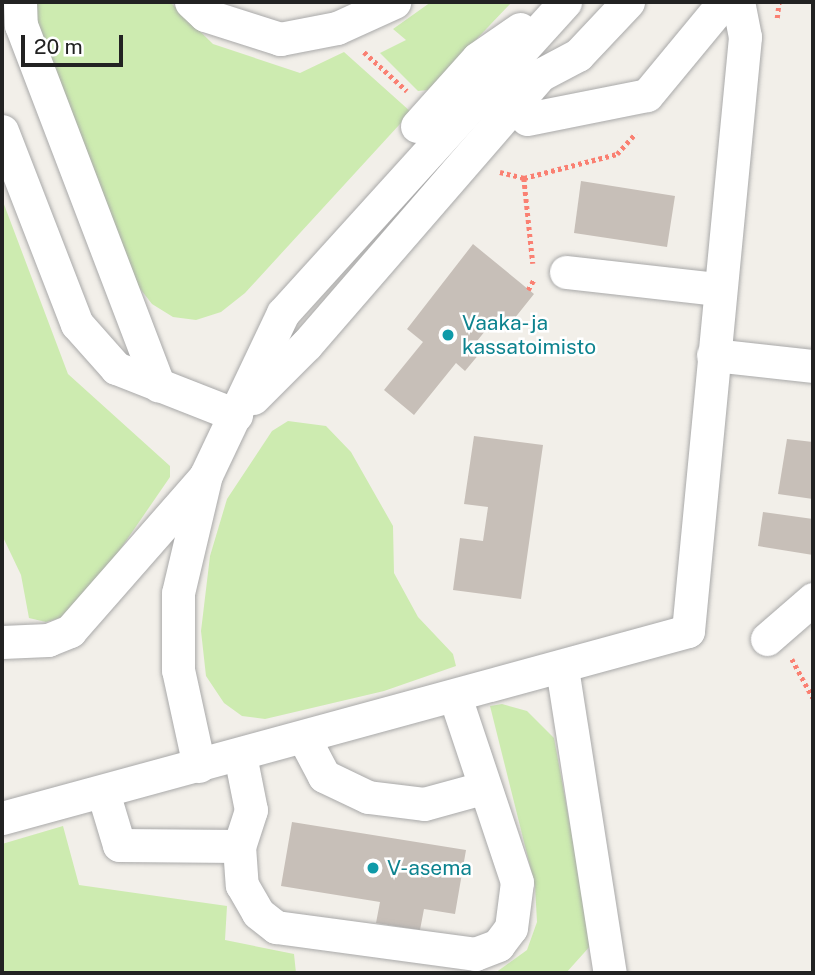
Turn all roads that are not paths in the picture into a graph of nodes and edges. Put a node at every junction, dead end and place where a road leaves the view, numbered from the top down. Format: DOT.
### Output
graph roads {
  1 [pos="20,2"];
  2 [pos="191,2"];
  3 [pos="394,2"];
  4 [pos="559,2"];
  5 [pos="565,2"];
  6 [pos="628,2"];
  7 [pos="724,2"];
  8 [pos="738,2"];
  9 [pos="578,55"];
  10 [pos="527,118"];
  11 [pos="2,131"];
  12 [pos="566,272"];
  13 [pos="717,289"];
  14 [pos="283,313"];
  15 [pos="713,355"];
  16 [pos="813,366"];
  17 [pos="159,386"];
  18 [pos="236,415"];
  19 [pos="206,475"];
  20 [pos="813,599"];
  21 [pos="766,639"];
  22 [pos="2,642"];
  23 [pos="562,668"];
  24 [pos="455,697"];
  25 [pos="304,738"];
  26 [pos="240,755"];
  27 [pos="199,766"];
  28 [pos="482,788"];
  29 [pos="103,792"];
  30 [pos="2,818"];
  31 [pos="239,846"];
  32 [pos="610,973"];
  1 -- 17 [label="lane"];
  2 -- 3 [label="lane"];
  4 -- 14 [label="lane"];
  5 -- 14 [label="lane"];
  6 -- 9 [label="lane"];
  7 -- 10 [label="lane"];
  8 -- 13 [label="lane"];
  9 -- 10 [label="lane"];
  9 -- 18 [label="lane"];
  10 -- 18 [label="lane"];
  11 -- 17 [label="lane"];
  12 -- 13 [label="lane"];
  13 -- 15 [label="lane"];
  14 -- 18 [label="lane"];
  15 -- 16 [label="lane"];
  15 -- 23 [label="lane"];
  17 -- 18 [label="lane"];
  18 -- 19 [label="lane"];
  19 -- 22 [label="lane"];
  19 -- 27 [label="lane"];
  20 -- 21 [label="lane"];
  23 -- 24 [label="lane"];
  23 -- 32 [label="lane"];
  24 -- 25 [label="lane"];
  24 -- 28 [label="lane"];
  25 -- 26 [label="lane"];
  25 -- 28 [label="lane"];
  26 -- 27 [label="lane"];
  26 -- 31 [label="lane"];
  27 -- 29 [label="lane"];
  28 -- 31 [label="lane"];
  29 -- 30 [label="lane"];
  29 -- 31 [label="lane"];
}
